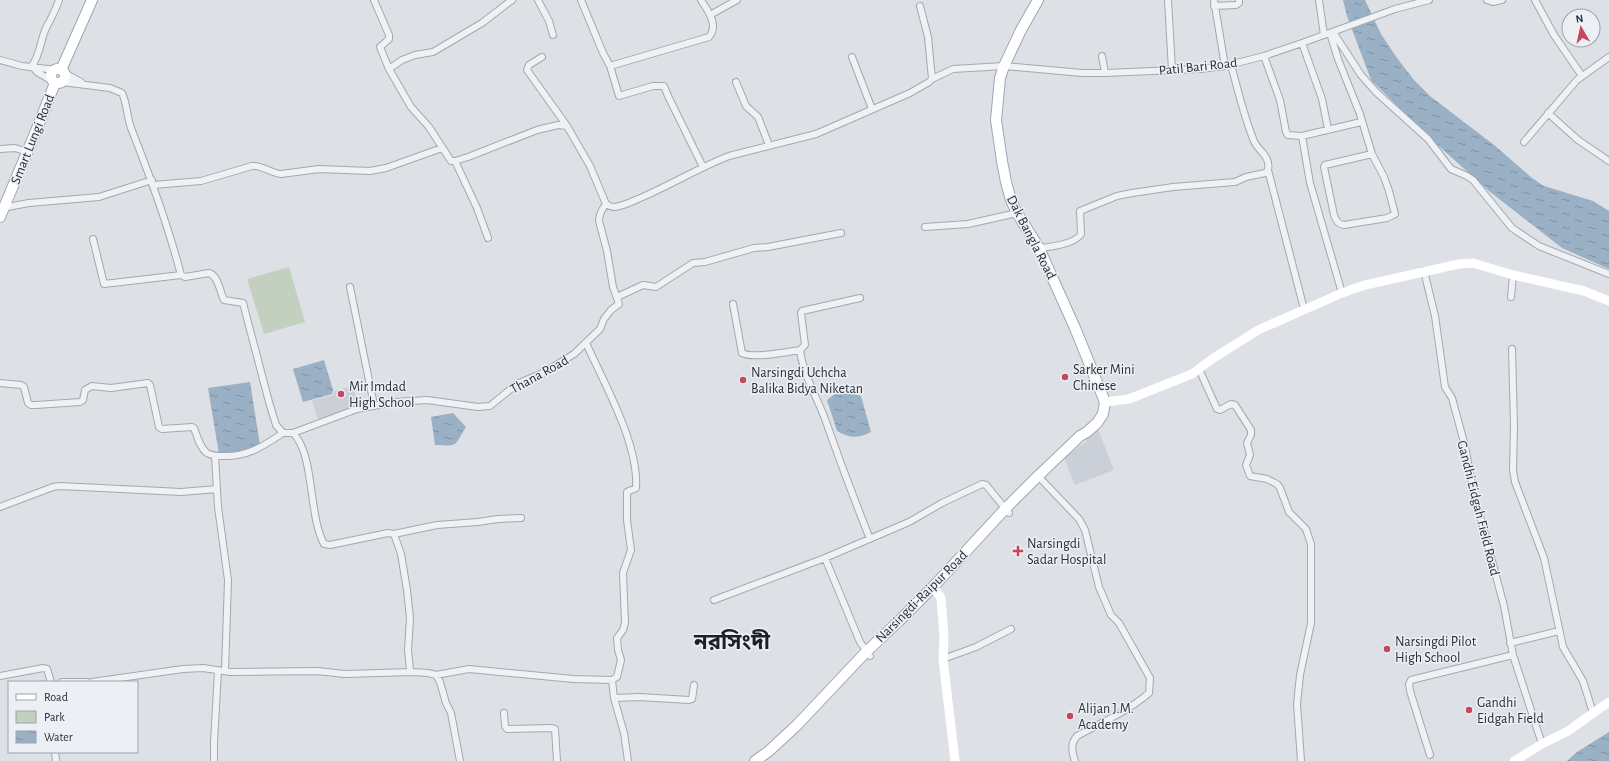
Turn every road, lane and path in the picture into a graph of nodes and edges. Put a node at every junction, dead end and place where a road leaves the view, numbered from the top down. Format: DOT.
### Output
graph roads {
  1 [pos="59,0"];
  2 [pos="92,0"];
  3 [pos="374,0"];
  4 [pos="512,0"];
  5 [pos="538,0"];
  6 [pos="581,0"];
  7 [pos="701,0"];
  8 [pos="737,0"];
  9 [pos="1038,0"];
  10 [pos="1168,0"];
  11 [pos="1239,0"];
  12 [pos="1319,0"];
  13 [pos="1429,0"];
  14 [pos="1487,0"];
  15 [pos="1502,0"];
  16 [pos="1535,0"];
  17 [pos="1214,3"];
  18 [pos="920,6"];
  19 [pos="710,15"];
  20 [pos="1331,33"];
  21 [pos="553,35"];
  22 [pos="1302,43"];
  23 [pos="1102,56"];
  24 [pos="1264,56"];
  25 [pos="542,57"];
  26 [pos="852,57"];
  27 [pos="1609,58"];
  28 [pos="0,60"];
  29 [pos="1228,65"];
  30 [pos="610,66"];
  31 [pos="1004,66"];
  32 [pos="32,67"];
  33 [pos="389,69"];
  34 [pos="1172,70"];
  35 [pos="1105,73"];
  36 [pos="58,76"];
  37 [pos="1582,76"];
  38 [pos="932,79"];
  39 [pos="736,82"];
  40 [pos="872,109"];
  41 [pos="1548,113"];
  42 [pos="1361,122"];
  43 [pos="567,126"];
  44 [pos="1328,129"];
  45 [pos="1302,136"];
  46 [pos="1524,142"];
  47 [pos="769,145"];
  48 [pos="442,148"];
  49 [pos="0,149"];
  50 [pos="28,152"];
  51 [pos="1372,154"];
  52 [pos="455,161"];
  53 [pos="1609,161"];
  54 [pos="703,167"];
  55 [pos="1268,170"];
  56 [pos="152,182"];
  57 [pos="606,204"];
  58 [pos="1,211"];
  59 [pos="1017,213"];
  60 [pos="925,227"];
  61 [pos="841,233"];
  62 [pos="488,238"];
  63 [pos="93,240"];
  64 [pos="1039,248"];
  65 [pos="1424,271"];
  66 [pos="1609,274"];
  67 [pos="181,275"];
  68 [pos="1514,275"];
  69 [pos="350,286"];
  70 [pos="1342,293"];
  71 [pos="617,297"];
  72 [pos="1511,297"];
  73 [pos="860,298"];
  74 [pos="1609,301"];
  75 [pos="733,304"];
  76 [pos="1304,310"];
  77 [pos="586,343"];
  78 [pos="1512,349"];
  79 [pos="800,350"];
  80 [pos="1199,369"];
  81 [pos="0,383"];
  82 [pos="1105,402"];
  83 [pos="374,405"];
  84 [pos="283,433"];
  85 [pos="293,433"];
  86 [pos="215,456"];
  87 [pos="1040,478"];
  88 [pos="217,489"];
  89 [pos="0,507"];
  90 [pos="1007,511"];
  91 [pos="521,518"];
  92 [pos="394,534"];
  93 [pos="870,539"];
  94 [pos="825,558"];
  95 [pos="935,588"];
  96 [pos="714,600"];
  97 [pos="1011,629"];
  98 [pos="1558,631"];
  99 [pos="1510,643"];
  100 [pos="868,654"];
  101 [pos="1513,655"];
  102 [pos="943,660"];
  103 [pos="221,671"];
  104 [pos="412,672"];
  105 [pos="0,676"];
  106 [pos="436,676"];
  107 [pos="612,680"];
  108 [pos="52,681"];
  109 [pos="99,681"];
  110 [pos="694,685"];
  111 [pos="614,698"];
  112 [pos="1609,702"];
  113 [pos="1593,712"];
  114 [pos="504,713"];
  115 [pos="1542,744"];
  116 [pos="1430,754"];
  117 [pos="214,761"];
  118 [pos="460,761"];
  119 [pos="556,761"];
  120 [pos="628,761"];
  121 [pos="755,761"];
  122 [pos="765,761"];
  123 [pos="955,761"];
  124 [pos="1075,761"];
  125 [pos="1301,761"];
  126 [pos="1514,761"];
  1 -- 32 [label="street"];
  2 -- 36 [label="main road, Smart Lungi Road"];
  3 -- 33 [label="street"];
  4 -- 33 [label="street"];
  5 -- 21 [label="street"];
  6 -- 30 [label="street"];
  7 -- 19 [label="street"];
  8 -- 19 [label="street"];
  9 -- 31 [label="main road, Dak Bangla Road"];
  10 -- 34 [label="street"];
  11 -- 17 [label="street"];
  12 -- 20 [label="street"];
  13 -- 20 [label="street, Patil Bari Road"];
  14 -- 15 [label="street"];
  16 -- 37 [label="street"];
  17 -- 29 [label="street"];
  18 -- 38 [label="street"];
  19 -- 30 [label="street"];
  20 -- 22 [label="street, Patil Bari Road"];
  20 -- 42 [label="street"];
  20 -- 66 [label="street"];
  22 -- 24 [label="street, Patil Bari Road"];
  22 -- 44 [label="street"];
  23 -- 35 [label="street"];
  24 -- 29 [label="street, Patil Bari Road"];
  24 -- 45 [label="street"];
  25 -- 43 [label="street"];
  26 -- 40 [label="street"];
  27 -- 37 [label="street"];
  28 -- 32 [label="street"];
  29 -- 34 [label="street, Patil Bari Road"];
  29 -- 55 [label="street"];
  30 -- 54 [label="street"];
  31 -- 35 [label="street, Patil Bari Road"];
  31 -- 38 [label="street, Patil Bari Road"];
  31 -- 59 [label="main road, Dak Bangla Road"];
  32 -- 36 [label="street"];
  32 -- 36 [label="street"];
  33 -- 48 [label="street"];
  34 -- 35 [label="street, Patil Bari Road"];
  36 -- 50 [label="main road, Smart Lungi Road"];
  36 -- 56 [label="street"];
  37 -- 41 [label="street"];
  38 -- 40 [label="street, Patil Bari Road"];
  39 -- 47 [label="street"];
  40 -- 47 [label="street, Patil Bari Road"];
  41 -- 46 [label="street"];
  41 -- 53 [label="street"];
  42 -- 44 [label="street"];
  42 -- 51 [label="street"];
  43 -- 52 [label="street"];
  43 -- 57 [label="street"];
  44 -- 45 [label="street"];
  45 -- 70 [label="street"];
  47 -- 54 [label="street, Patil Bari Road"];
  48 -- 52 [label="street"];
  48 -- 56 [label="street"];
  49 -- 50 [label="street"];
  50 -- 58 [label="main road, Smart Lungi Road"];
  51 -- 51 [label="street"];
  52 -- 62 [label="street"];
  54 -- 57 [label="street, Patil Bari Road"];
  55 -- 64 [label="street"];
  55 -- 76 [label="street"];
  56 -- 58 [label="street"];
  56 -- 67 [label="street"];
  57 -- 71 [label="street"];
  59 -- 60 [label="street"];
  59 -- 64 [label="main road, Dak Bangla Road"];
  61 -- 71 [label="street"];
  63 -- 67 [label="street"];
  64 -- 82 [label="main road, Dak Bangla Road"];
  65 -- 68 [label="street"];
  65 -- 70 [label="street"];
  65 -- 99 [label="street, Gandhi Eidgah Field Road"];
  67 -- 84 [label="street"];
  68 -- 72 [label="street"];
  68 -- 74 [label="street"];
  69 -- 83 [label="street"];
  70 -- 76 [label="street"];
  71 -- 77 [label="street, Thana Road"];
  73 -- 79 [label="street"];
  75 -- 79 [label="street"];
  76 -- 80 [label="street"];
  77 -- 83 [label="street, Thana Road"];
  77 -- 107 [label="street"];
  78 -- 98 [label="street"];
  79 -- 93 [label="street"];
  80 -- 82 [label="street"];
  80 -- 125 [label="street"];
  81 -- 86 [label="street"];
  82 -- 87 [label="main road, Narsingdi-Raipur Road"];
  83 -- 85 [label="street, Thana Road"];
  84 -- 85 [label="street"];
  84 -- 86 [label="street"];
  85 -- 92 [label="street"];
  86 -- 88 [label="street"];
  87 -- 90 [label="main road, Narsingdi-Raipur Road"];
  87 -- 124 [label="street"];
  88 -- 89 [label="street"];
  88 -- 103 [label="street"];
  90 -- 93 [label="street"];
  90 -- 95 [label="main road, Narsingdi-Raipur Road"];
  91 -- 92 [label="street"];
  92 -- 104 [label="street"];
  93 -- 94 [label="street"];
  94 -- 96 [label="street"];
  94 -- 100 [label="street"];
  95 -- 100 [label="main road, Narsingdi-Raipur Road"];
  95 -- 102 [label="street"];
  97 -- 102 [label="street"];
  98 -- 99 [label="street"];
  98 -- 113 [label="street"];
  99 -- 101 [label="street, Gandhi Eidgah Field Road"];
  100 -- 121 [label="main road, Narsingdi-Raipur Road"];
  100 -- 122 [label="main road, Narsingdi-Raipur Road"];
  101 -- 115 [label="street, Gandhi Eidgah Field Road"];
  101 -- 116 [label="street"];
  102 -- 123 [label="street"];
  103 -- 104 [label="street"];
  103 -- 109 [label="street"];
  103 -- 117 [label="street"];
  104 -- 106 [label="street"];
  105 -- 108 [label="street"];
  106 -- 107 [label="street"];
  106 -- 118 [label="street"];
  107 -- 111 [label="street"];
  110 -- 111 [label="street"];
  111 -- 120 [label="street"];
  112 -- 113 [label="street"];
  113 -- 115 [label="street"];
  114 -- 119 [label="street"];
  115 -- 126 [label="street"];
}
